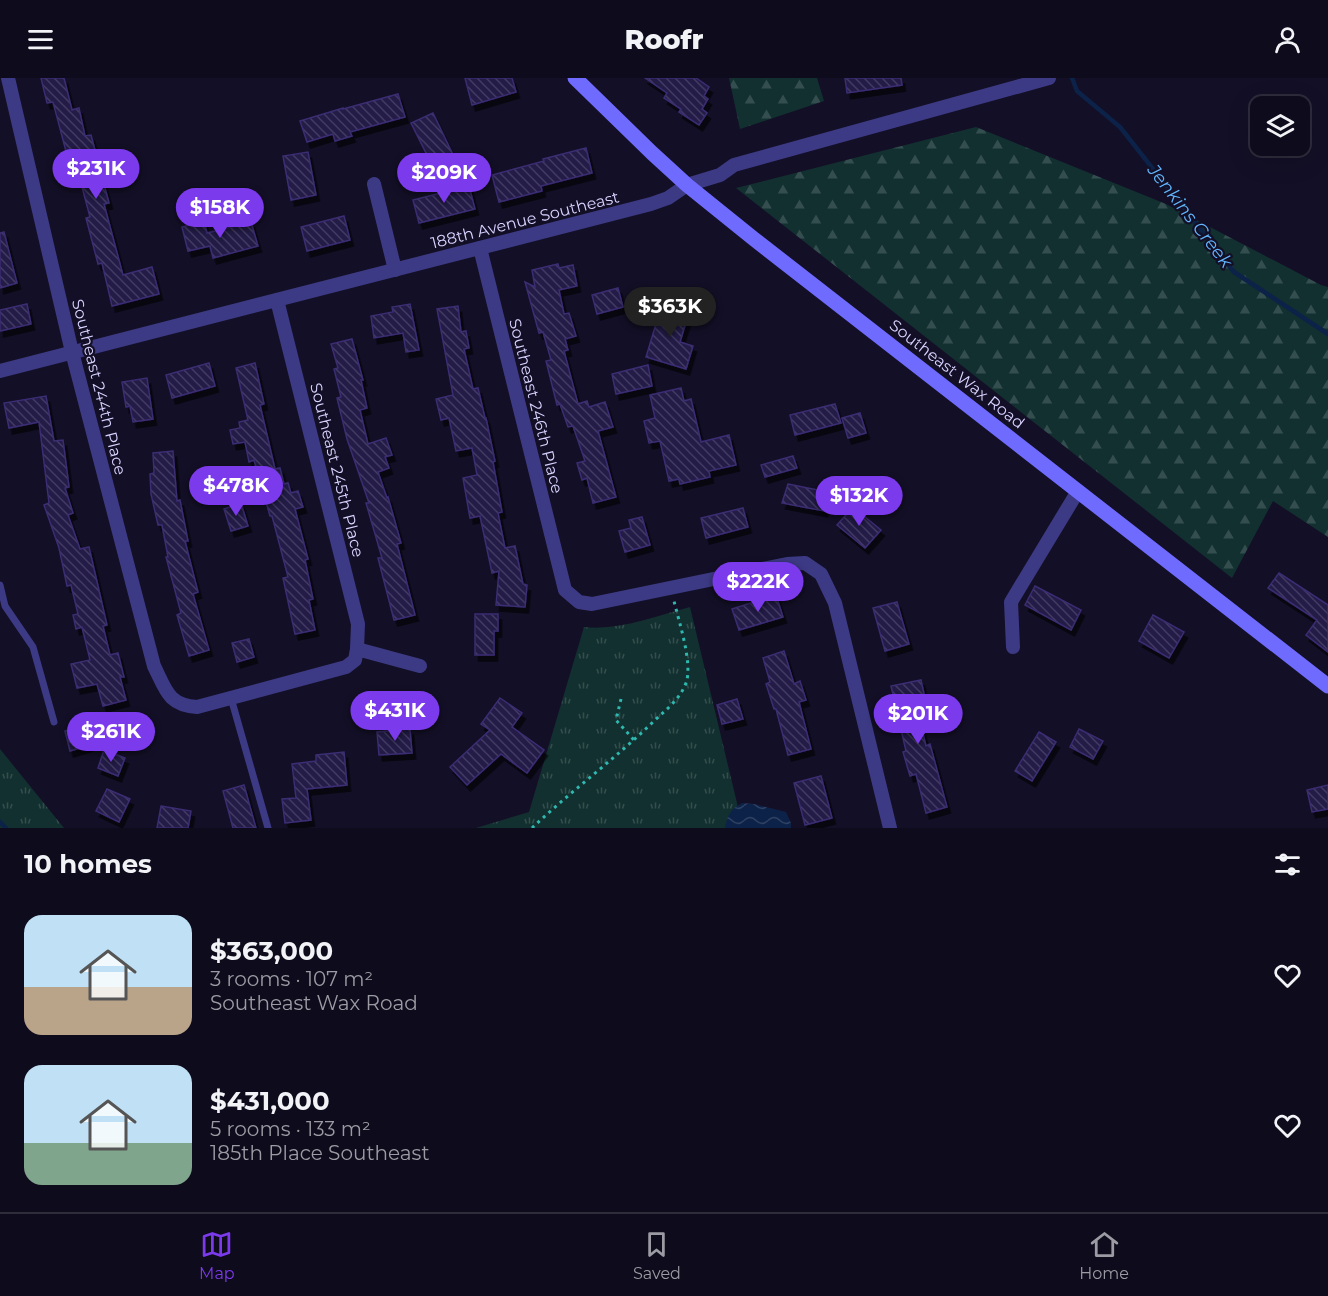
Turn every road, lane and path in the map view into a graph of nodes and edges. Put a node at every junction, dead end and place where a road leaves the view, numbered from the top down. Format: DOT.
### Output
graph roads {
  1 [pos="8,78"];
  2 [pos="575,78"];
  3 [pos="1049,78"];
  4 [pos="374,184"];
  5 [pos="687,184"];
  6 [pos="480,248"];
  7 [pos="395,270"];
  8 [pos="277,300"];
  9 [pos="72,352"];
  10 [pos="0,370"];
  11 [pos="1078,491"];
  12 [pos="0,585"];
  13 [pos="672,588"];
  14 [pos="1013,647"];
  15 [pos="357,650"];
  16 [pos="420,666"];
  17 [pos="1328,686"];
  18 [pos="231,698"];
  19 [pos="621,699"];
  20 [pos="54,722"];
  21 [pos="634,741"];
  22 [pos="268,828"];
  23 [pos="532,828"];
  24 [pos="890,828"];
  1 -- 9 [label="street, Southeast 244th Place"];
  2 -- 5 [label="street, Southeast Wax Road"];
  3 -- 5 [label="street, 188th Avenue Southeast"];
  4 -- 7 [label="street"];
  5 -- 6 [label="street, 188th Avenue Southeast"];
  5 -- 11 [label="street, Southeast Wax Road"];
  6 -- 7 [label="street, 188th Avenue Southeast"];
  6 -- 13 [label="street, Southeast 246th Place"];
  7 -- 8 [label="street, 188th Avenue Southeast"];
  8 -- 9 [label="street, 188th Avenue Southeast"];
  8 -- 15 [label="street, Southeast 245th Place"];
  9 -- 10 [label="street, 188th Avenue Southeast"];
  9 -- 18 [label="street, Southeast 244th Place"];
  11 -- 14 [label="street"];
  11 -- 17 [label="street, Southeast Wax Road"];
  12 -- 20 [label="lane"];
  13 -- 21 [label="path"];
  13 -- 24 [label="street, Southeast 246th Place"];
  15 -- 16 [label="street"];
  15 -- 18 [label="street"];
  18 -- 22 [label="lane"];
  19 -- 21 [label="path"];
  21 -- 23 [label="path"];
}
